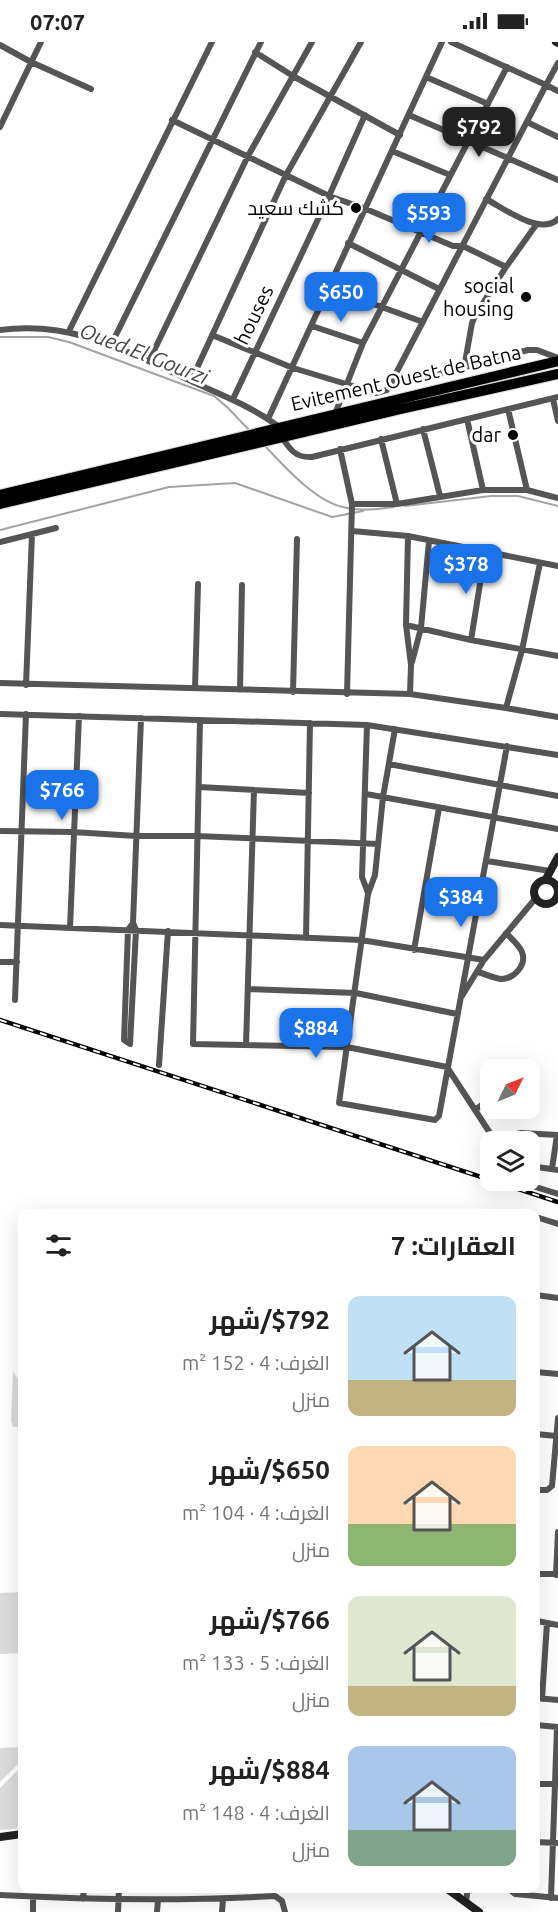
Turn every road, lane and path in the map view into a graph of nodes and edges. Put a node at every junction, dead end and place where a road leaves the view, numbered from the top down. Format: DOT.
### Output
graph roads {
  1 [pos="40,42"];
  2 [pos="212,42"];
  3 [pos="261,42"];
  4 [pos="312,42"];
  5 [pos="361,42"];
  6 [pos="442,42"];
  7 [pos="451,42"];
  8 [pos="0,45"];
  9 [pos="255,52"];
  10 [pos="31,62"];
  11 [pos="558,63"];
  12 [pos="507,67"];
  13 [pos="293,76"];
  14 [pos="426,77"];
  15 [pos="546,85"];
  16 [pos="91,89"];
  17 [pos="558,91"];
  18 [pos="331,95"];
  19 [pos="488,104"];
  20 [pos="365,115"];
  21 [pos="409,115"];
  22 [pos="172,120"];
  23 [pos="527,122"];
  24 [pos="0,127"];
  25 [pos="400,135"];
  26 [pos="558,137"];
  27 [pos="213,138"];
  28 [pos="469,141"];
  29 [pos="392,151"];
  30 [pos="248,156"];
  31 [pos="508,157"];
  32 [pos="450,175"];
  33 [pos="286,176"];
  34 [pos="558,180"];
  35 [pos="329,196"];
  36 [pos="486,199"];
  37 [pos="366,209"];
  38 [pos="558,219"];
  39 [pos="536,225"];
  40 [pos="422,232"];
  41 [pos="348,243"];
  42 [pos="463,246"];
  43 [pos="506,267"];
  44 [pos="401,269"];
  45 [pos="329,288"];
  46 [pos="439,289"];
  47 [pos="382,308"];
  48 [pos="423,322"];
  49 [pos="312,326"];
  50 [pos="0,330"];
  51 [pos="69,331"];
  52 [pos="212,334"];
  53 [pos="363,343"];
  54 [pos="111,345"];
  55 [pos="254,352"];
  56 [pos="558,360"];
  57 [pos="149,361"];
  58 [pos="293,368"];
  59 [pos="464,368"];
  60 [pos="558,374"];
  61 [pos="191,381"];
  62 [pos="391,383"];
  63 [pos="345,384"];
  64 [pos="383,392"];
  65 [pos="555,398"];
  66 [pos="233,399"];
  67 [pos="390,401"];
  68 [pos="508,409"];
  69 [pos="335,414"];
  70 [pos="268,419"];
  71 [pos="467,419"];
  72 [pos="558,421"];
  73 [pos="423,429"];
  74 [pos="274,434"];
  75 [pos="381,439"];
  76 [pos="238,442"];
  77 [pos="340,449"];
  78 [pos="483,490"];
  79 [pos="527,490"];
  80 [pos="0,495"];
  81 [pos="440,496"];
  82 [pos="558,498"];
  83 [pos="0,504"];
  84 [pos="398,504"];
  85 [pos="352,506"];
  86 [pos="56,528"];
  87 [pos="352,531"];
  88 [pos="32,534"];
  89 [pos="408,536"];
  90 [pos="297,539"];
  91 [pos="429,541"];
  92 [pos="0,542"];
  93 [pos="485,553"];
  94 [pos="540,563"];
  95 [pos="558,566"];
  96 [pos="198,584"];
  97 [pos="242,585"];
  98 [pos="406,625"];
  99 [pos="421,628"];
  100 [pos="471,640"];
  101 [pos="522,650"];
  102 [pos="558,656"];
  103 [pos="411,665"];
  104 [pos="0,683"];
  105 [pos="26,685"];
  106 [pos="195,688"];
  107 [pos="240,690"];
  108 [pos="293,692"];
  109 [pos="348,694"];
  110 [pos="410,694"];
  111 [pos="506,708"];
  112 [pos="0,714"];
  113 [pos="26,714"];
  114 [pos="79,716"];
  115 [pos="558,717"];
  116 [pos="141,718"];
  117 [pos="200,720"];
  118 [pos="310,723"];
  119 [pos="367,725"];
  120 [pos="395,729"];
  121 [pos="507,746"];
  122 [pos="558,755"];
  123 [pos="389,764"];
  124 [pos="501,786"];
  125 [pos="199,788"];
  126 [pos="255,790"];
  127 [pos="309,793"];
  128 [pos="366,794"];
  129 [pos="558,796"];
  130 [pos="383,797"];
  131 [pos="439,808"];
  132 [pos="495,818"];
  133 [pos="558,829"];
  134 [pos="0,831"];
  135 [pos="21,831"];
  136 [pos="73,832"];
  137 [pos="136,836"];
  138 [pos="197,836"];
  139 [pos="253,838"];
  140 [pos="307,840"];
  141 [pos="362,843"];
  142 [pos="378,844"];
  143 [pos="557,860"];
  144 [pos="487,861"];
  145 [pos="551,875"];
  146 [pos="368,894"];
  147 [pos="536,899"];
  148 [pos="554,904"];
  149 [pos="133,923"];
  150 [pos="0,925"];
  151 [pos="18,926"];
  152 [pos="70,927"];
  153 [pos="128,930"];
  154 [pos="136,930"];
  155 [pos="168,931"];
  156 [pos="194,932"];
  157 [pos="506,933"];
  158 [pos="250,935"];
  159 [pos="306,938"];
  160 [pos="361,940"];
  161 [pos="414,950"];
  162 [pos="467,958"];
  163 [pos="484,960"];
  164 [pos="0,962"];
  165 [pos="17,962"];
  166 [pos="478,972"];
  167 [pos="248,989"];
  168 [pos="356,993"];
  169 [pos="15,1000"];
  170 [pos="460,1000"];
  171 [pos="457,1014"];
  172 [pos="246,1045"];
  173 [pos="347,1047"];
  174 [pos="159,1065"];
  175 [pos="447,1067"];
  176 [pos="480,1106"];
  177 [pos="475,1110"];
  178 [pos="488,1131"];
  179 [pos="540,1134"];
  180 [pos="557,1135"];
  181 [pos="540,1167"];
  182 [pos="555,1169"];
  183 [pos="540,1188"];
  184 [pos="558,1194"];
  185 [pos="540,1218"];
  186 [pos="558,1224"];
  187 [pos="540,1296"];
  188 [pos="558,1298"];
  189 [pos="540,1372"];
  190 [pos="558,1374"];
  191 [pos="558,1418"];
  192 [pos="540,1434"];
  193 [pos="556,1436"];
  194 [pos="540,1490"];
  195 [pos="558,1532"];
  196 [pos="540,1574"];
  197 [pos="557,1575"];
  198 [pos="540,1622"];
  199 [pos="547,1623"];
  200 [pos="558,1624"];
  201 [pos="540,1689"];
  202 [pos="540,1698"];
  203 [pos="558,1700"];
  204 [pos="540,1725"];
  205 [pos="557,1727"];
  206 [pos="540,1784"];
  207 [pos="556,1784"];
  208 [pos="18,1835"];
  209 [pos="0,1837"];
  210 [pos="540,1842"];
  211 [pos="556,1843"];
  212 [pos="84,1893"];
  213 [pos="119,1893"];
  214 [pos="454,1893"];
  215 [pos="467,1893"];
  216 [pos="511,1893"];
  217 [pos="0,1895"];
  218 [pos="33,1897"];
  219 [pos="555,1898"];
  220 [pos="83,1899"];
  221 [pos="223,1899"];
  222 [pos="118,1900"];
  223 [pos="158,1900"];
  224 [pos="466,1901"];
  225 [pos="33,1912"];
  226 [pos="118,1912"];
  227 [pos="157,1912"];
  228 [pos="222,1912"];
  229 [pos="285,1912"];
  230 [pos="479,1912"];
  1 -- 10 [label="street"];
  2 -- 22 [label="street"];
  3 -- 9 [label="street"];
  4 -- 13 [label="street"];
  5 -- 18 [label="street"];
  6 -- 14 [label="street"];
  7 -- 12 [label="street"];
  8 -- 10 [label="street"];
  9 -- 13 [label="street"];
  9 -- 27 [label="street"];
  10 -- 16 [label="street"];
  10 -- 24 [label="street"];
  11 -- 15 [label="street"];
  12 -- 15 [label="street"];
  12 -- 19 [label="street"];
  13 -- 18 [label="street"];
  13 -- 30 [label="street"];
  14 -- 19 [label="street"];
  14 -- 21 [label="street"];
  15 -- 17 [label="street"];
  15 -- 23 [label="street"];
  18 -- 20 [label="street"];
  18 -- 33 [label="street"];
  19 -- 28 [label="street"];
  20 -- 25 [label="street"];
  20 -- 35 [label="street, houses"];
  21 -- 25 [label="street"];
  21 -- 28 [label="street"];
  22 -- 27 [label="street"];
  22 -- 51 [label="street"];
  23 -- 26 [label="street"];
  23 -- 31 [label="street"];
  25 -- 29 [label="street"];
  27 -- 30 [label="street"];
  27 -- 54 [label="street"];
  28 -- 31 [label="street"];
  28 -- 32 [label="street"];
  29 -- 32 [label="street"];
  29 -- 37 [label="street"];
  30 -- 33 [label="street"];
  30 -- 57 [label="street"];
  31 -- 34 [label="street"];
  31 -- 36 [label="street"];
  32 -- 40 [label="street"];
  33 -- 35 [label="street"];
  33 -- 52 [label="street"];
  35 -- 37 [label="street"];
  35 -- 55 [label="street, houses"];
  36 -- 39 [label="street"];
  36 -- 42 [label="street"];
  37 -- 40 [label="street"];
  37 -- 41 [label="street"];
  38 -- 39 [label="street"];
  39 -- 43 [label="street"];
  40 -- 42 [label="street"];
  40 -- 44 [label="street"];
  41 -- 44 [label="street"];
  41 -- 45 [label="street"];
  42 -- 43 [label="street"];
  42 -- 46 [label="street"];
  43 -- 59 [label="street"];
  44 -- 46 [label="street"];
  44 -- 47 [label="street"];
  45 -- 47 [label="street"];
  45 -- 49 [label="street"];
  46 -- 48 [label="street"];
  47 -- 48 [label="street"];
  47 -- 53 [label="street"];
  48 -- 62 [label="street"];
  49 -- 53 [label="street"];
  49 -- 58 [label="street"];
  50 -- 51 [label="street"];
  51 -- 54 [label="street"];
  52 -- 55 [label="street"];
  52 -- 61 [label="street"];
  53 -- 63 [label="street"];
  54 -- 57 [label="street"];
  55 -- 58 [label="street"];
  55 -- 66 [label="street, houses"];
  56 -- 59 [label="street"];
  56 -- 67 [label="highway, Evitement Ouest de Batna"];
  57 -- 61 [label="street"];
  58 -- 63 [label="street"];
  58 -- 70 [label="street"];
  59 -- 62 [label="street"];
  60 -- 74 [label="highway, Evitement Ouest de Batna"];
  61 -- 66 [label="street"];
  62 -- 64 [label="street"];
  63 -- 64 [label="street"];
  63 -- 69 [label="street"];
  64 -- 67 [label="street"];
  65 -- 68 [label="street"];
  65 -- 72 [label="street"];
  66 -- 70 [label="street"];
  67 -- 69 [label="highway, Evitement Ouest de Batna"];
  68 -- 71 [label="street"];
  68 -- 79 [label="street"];
  69 -- 74 [label="highway, Evitement Ouest de Batna"];
  70 -- 74 [label="street"];
  71 -- 73 [label="street"];
  71 -- 78 [label="street"];
  73 -- 75 [label="street"];
  73 -- 81 [label="street"];
  74 -- 76 [label="highway"];
  74 -- 77 [label="street"];
  75 -- 77 [label="street"];
  75 -- 84 [label="street"];
  76 -- 80 [label="highway"];
  76 -- 83 [label="highway"];
  77 -- 85 [label="street"];
  78 -- 79 [label="street"];
  78 -- 81 [label="street"];
  79 -- 82 [label="street"];
  81 -- 84 [label="street"];
  84 -- 85 [label="street"];
  85 -- 87 [label="street"];
  86 -- 88 [label="street"];
  87 -- 89 [label="street"];
  87 -- 109 [label="street"];
  88 -- 92 [label="street"];
  88 -- 105 [label="street"];
  89 -- 91 [label="street"];
  89 -- 98 [label="street"];
  90 -- 108 [label="street"];
  91 -- 93 [label="street"];
  91 -- 99 [label="street"];
  93 -- 94 [label="street"];
  93 -- 100 [label="street"];
  94 -- 95 [label="street"];
  94 -- 101 [label="street"];
  96 -- 106 [label="street"];
  97 -- 107 [label="street"];
  98 -- 99 [label="street"];
  98 -- 103 [label="street"];
  99 -- 100 [label="street"];
  99 -- 103 [label="street"];
  100 -- 101 [label="street"];
  101 -- 102 [label="street"];
  101 -- 111 [label="street"];
  103 -- 110 [label="street"];
  104 -- 105 [label="street"];
  105 -- 106 [label="street"];
  106 -- 107 [label="street"];
  107 -- 108 [label="street"];
  108 -- 109 [label="street"];
  109 -- 110 [label="street"];
  110 -- 111 [label="street"];
  111 -- 115 [label="street"];
  112 -- 113 [label="street"];
  113 -- 114 [label="street"];
  113 -- 135 [label="street"];
  114 -- 116 [label="street"];
  114 -- 136 [label="street"];
  116 -- 117 [label="street"];
  116 -- 137 [label="street"];
  117 -- 118 [label="street"];
  117 -- 125 [label="street"];
  118 -- 119 [label="street"];
  118 -- 127 [label="street"];
  119 -- 120 [label="street"];
  119 -- 128 [label="street"];
  120 -- 121 [label="street"];
  120 -- 123 [label="street"];
  121 -- 122 [label="street"];
  121 -- 124 [label="street"];
  123 -- 124 [label="street"];
  123 -- 130 [label="street"];
  124 -- 129 [label="street"];
  124 -- 132 [label="street"];
  125 -- 126 [label="street"];
  125 -- 138 [label="street"];
  126 -- 127 [label="street"];
  126 -- 139 [label="street"];
  127 -- 140 [label="street"];
  128 -- 130 [label="street"];
  128 -- 141 [label="street"];
  130 -- 131 [label="street"];
  130 -- 142 [label="street"];
  131 -- 132 [label="street"];
  131 -- 161 [label="street"];
  132 -- 133 [label="street"];
  132 -- 144 [label="street"];
  134 -- 135 [label="street"];
  135 -- 136 [label="street"];
  135 -- 151 [label="street"];
  136 -- 137 [label="street"];
  136 -- 152 [label="street"];
  137 -- 138 [label="street"];
  137 -- 149 [label="street"];
  138 -- 139 [label="street"];
  138 -- 156 [label="street"];
  139 -- 140 [label="street"];
  139 -- 158 [label="street"];
  140 -- 141 [label="street"];
  140 -- 159 [label="street"];
  141 -- 142 [label="street"];
  141 -- 146 [label="street"];
  142 -- 146 [label="street"];
  143 -- 145 [label="main road"];
  144 -- 145 [label="street"];
  144 -- 162 [label="street"];
  145 -- 147 [label="main road"];
  145 -- 148 [label="main road"];
  146 -- 160 [label="street"];
  147 -- 148 [label="main road"];
  147 -- 157 [label="street"];
  149 -- 153 [label="street"];
  149 -- 154 [label="street"];
  150 -- 151 [label="street"];
  151 -- 152 [label="street"];
  151 -- 165 [label="street"];
  152 -- 153 [label="street"];
  153 -- 154 [label="street"];
  153 -- 154 [label="street"];
  154 -- 155 [label="street"];
  155 -- 156 [label="street"];
  155 -- 174 [label="street"];
  156 -- 158 [label="street"];
  156 -- 172 [label="street"];
  157 -- 163 [label="street"];
  157 -- 166 [label="street"];
  158 -- 159 [label="street"];
  158 -- 167 [label="street"];
  159 -- 160 [label="street"];
  160 -- 161 [label="street"];
  160 -- 168 [label="street"];
  161 -- 162 [label="street"];
  162 -- 163 [label="street"];
  162 -- 170 [label="street"];
  163 -- 166 [label="street"];
  164 -- 165 [label="street"];
  165 -- 169 [label="street"];
  166 -- 170 [label="street"];
  167 -- 168 [label="street"];
  167 -- 172 [label="street"];
  168 -- 171 [label="street"];
  168 -- 173 [label="street"];
  170 -- 171 [label="street"];
  171 -- 175 [label="street"];
  172 -- 173 [label="street"];
  173 -- 175 [label="street"];
  173 -- 175 [label="street"];
  175 -- 177 [label="street"];
  176 -- 177 [label="street"];
  177 -- 178 [label="street"];
  179 -- 180 [label="street"];
  180 -- 182 [label="street"];
  181 -- 182 [label="street"];
  183 -- 184 [label="street"];
  185 -- 186 [label="street"];
  187 -- 188 [label="street"];
  189 -- 190 [label="street"];
  191 -- 193 [label="street"];
  192 -- 193 [label="street"];
  193 -- 194 [label="street"];
  195 -- 197 [label="street"];
  196 -- 197 [label="street"];
  198 -- 199 [label="street"];
  199 -- 200 [label="street"];
  199 -- 201 [label="street"];
  202 -- 203 [label="street"];
  204 -- 205 [label="street"];
  205 -- 207 [label="street"];
  206 -- 207 [label="street"];
  207 -- 211 [label="street"];
  208 -- 209 [label="main road"];
  210 -- 211 [label="street"];
  211 -- 219 [label="street"];
  212 -- 220 [label="street"];
  213 -- 222 [label="street"];
  214 -- 224 [label="main road"];
  215 -- 224 [label="street"];
  216 -- 219 [label="street"];
  217 -- 218 [label="street"];
  218 -- 220 [label="street"];
  218 -- 225 [label="street"];
  220 -- 222 [label="street"];
  221 -- 223 [label="street"];
  221 -- 228 [label="street"];
  221 -- 229 [label="street"];
  222 -- 223 [label="street"];
  222 -- 226 [label="street"];
  223 -- 227 [label="street"];
  224 -- 230 [label="main road"];
}
